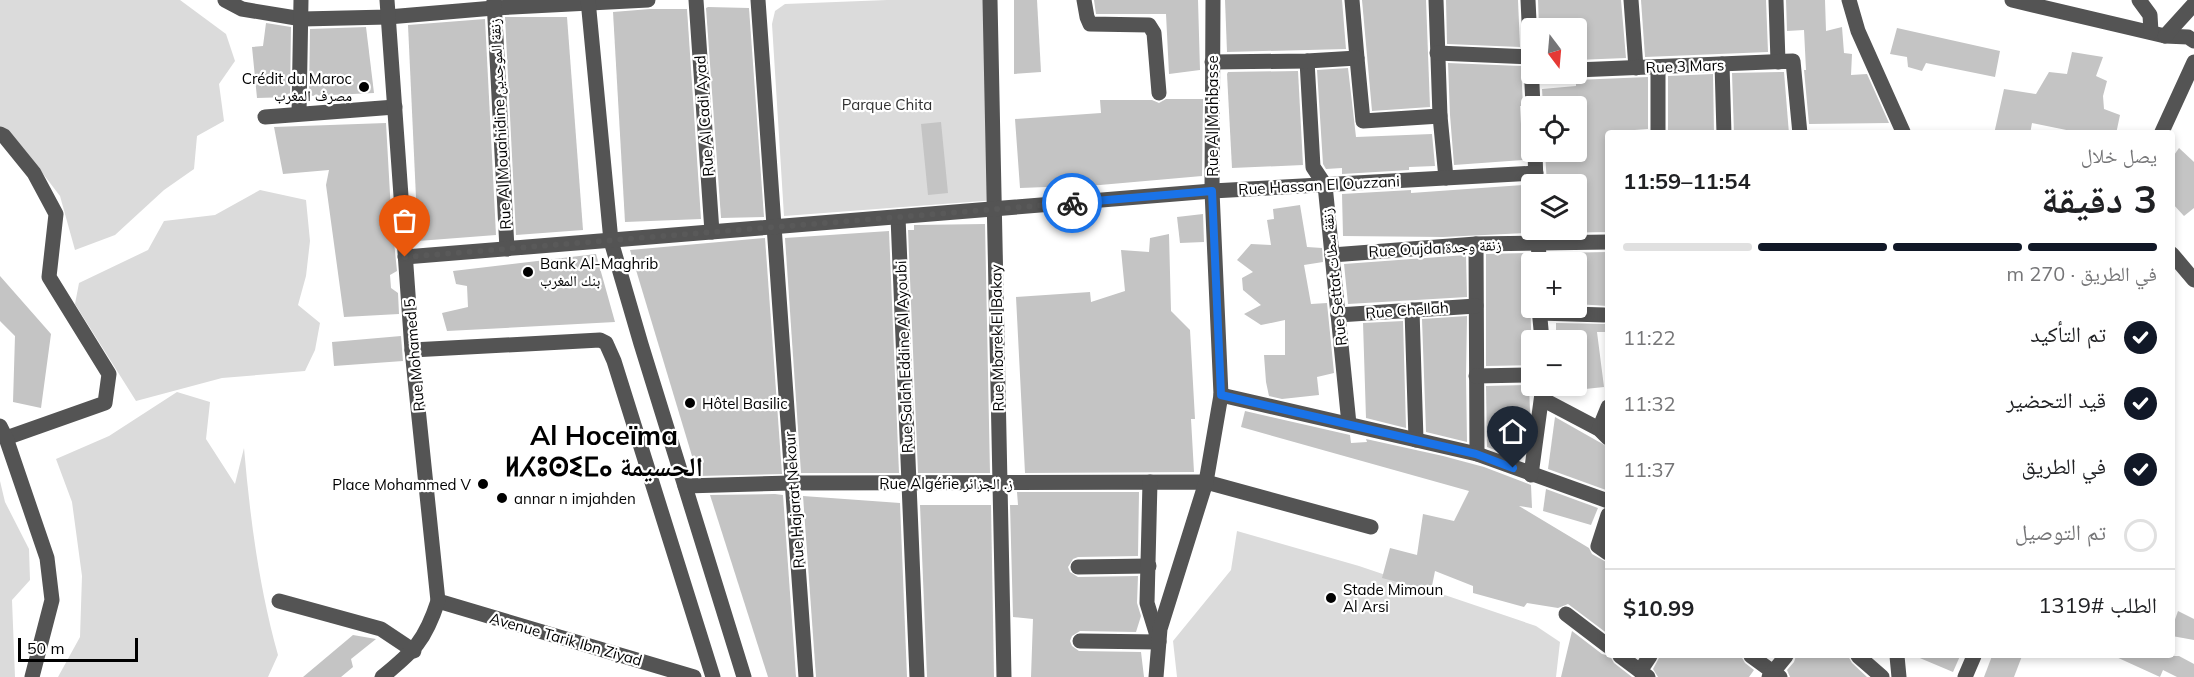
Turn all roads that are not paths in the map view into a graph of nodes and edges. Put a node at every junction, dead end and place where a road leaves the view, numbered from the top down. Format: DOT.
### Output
graph roads {
  1 [pos="225,0"];
  2 [pos="301,0"];
  3 [pos="387,0"];
  4 [pos="648,0"];
  5 [pos="696,0"];
  6 [pos="758,0"];
  7 [pos="990,0"];
  8 [pos="1084,0"];
  9 [pos="1213,0"];
  10 [pos="1352,0"];
  11 [pos="1436,0"];
  12 [pos="1528,0"];
  13 [pos="1631,0"];
  14 [pos="1776,0"];
  15 [pos="1849,0"];
  16 [pos="2139,0"];
  17 [pos="2020,1"];
  18 [pos="589,2"];
  19 [pos="494,4"];
  20 [pos="2194,4"];
  21 [pos="388,16"];
  22 [pos="1529,18"];
  23 [pos="302,19"];
  24 [pos="2158,34"];
  25 [pos="2194,41"];
  26 [pos="1437,53"];
  27 [pos="1357,58"];
  28 [pos="1308,61"];
  29 [pos="1212,62"];
  30 [pos="1786,62"];
  31 [pos="2194,62"];
  32 [pos="1722,64"];
  33 [pos="1521,66"];
  34 [pos="1658,67"];
  35 [pos="1636,68"];
  36 [pos="1587,70"];
  37 [pos="1159,93"];
  38 [pos="395,107"];
  39 [pos="299,113"];
  40 [pos="1440,116"];
  41 [pos="266,117"];
  42 [pos="1658,130"];
  43 [pos="1724,130"];
  44 [pos="1799,130"];
  45 [pos="1902,130"];
  46 [pos="2163,130"];
  47 [pos="0,134"];
  48 [pos="1446,178"];
  49 [pos="1521,179"];
  50 [pos="1325,185"];
  51 [pos="1212,191"];
  52 [pos="994,209"];
  53 [pos="898,217"];
  54 [pos="774,227"];
  55 [pos="712,232"];
  56 [pos="1521,239"];
  57 [pos="1580,240"];
  58 [pos="611,241"];
  59 [pos="1605,242"];
  60 [pos="1476,244"];
  61 [pos="507,249"];
  62 [pos="1332,255"];
  63 [pos="405,257"];
  64 [pos="2175,258"];
  65 [pos="2194,280"];
  66 [pos="1476,306"];
  67 [pos="1412,310"];
  68 [pos="1587,314"];
  69 [pos="1338,315"];
  70 [pos="1604,315"];
  71 [pos="412,350"];
  72 [pos="1521,375"];
  73 [pos="1476,376"];
  74 [pos="1221,395"];
  75 [pos="1542,396"];
  76 [pos="1549,396"];
  77 [pos="1349,424"];
  78 [pos="3,432"];
  79 [pos="1604,433"];
  80 [pos="1416,440"];
  81 [pos="1476,454"];
  82 [pos="1532,475"];
  83 [pos="1000,482"];
  84 [pos="1150,482"];
  85 [pos="1206,482"];
  86 [pos="792,483"];
  87 [pos="909,483"];
  88 [pos="685,486"];
  89 [pos="1605,500"];
  90 [pos="1371,527"];
  91 [pos="1149,566"];
  92 [pos="1078,567"];
  93 [pos="279,601"];
  94 [pos="438,601"];
  95 [pos="1566,614"];
  96 [pos="1080,641"];
  97 [pos="1159,642"];
  98 [pos="1605,644"];
  99 [pos="414,651"];
  100 [pos="1623,658"];
  101 [pos="1649,658"];
  102 [pos="1753,658"];
  103 [pos="1785,658"];
  104 [pos="1860,658"];
  105 [pos="1898,658"];
  106 [pos="1973,658"];
  107 [pos="1644,674"];
  108 [pos="1774,675"];
  109 [pos="32,677"];
  110 [pos="382,677"];
  111 [pos="694,677"];
  112 [pos="713,677"];
  113 [pos="744,677"];
  114 [pos="806,677"];
  115 [pos="917,677"];
  116 [pos="1004,677"];
  117 [pos="1156,677"];
  118 [pos="1882,677"];
  119 [pos="1899,677"];
  120 [pos="1965,677"];
  1 -- 23 [label="street"];
  2 -- 23 [label="street"];
  3 -- 21 [label="street, Rue Mohamed 5"];
  4 -- 18 [label="street"];
  5 -- 55 [label="street, Rue Al Cadi Ayad"];
  6 -- 54 [label="street, Rue Hajarat Nekour"];
  7 -- 52 [label="street, Rue Mbarek El Bakay"];
  8 -- 37 [label="street"];
  9 -- 29 [label="street, Rue Al Mahbasse"];
  10 -- 27 [label="street"];
  11 -- 26 [label="street"];
  12 -- 22 [label="street"];
  13 -- 35 [label="street"];
  14 -- 30 [label="street"];
  15 -- 45 [label="street"];
  16 -- 24 [label="street"];
  17 -- 24 [label="street"];
  18 -- 19 [label="street"];
  18 -- 58 [label="street"];
  19 -- 21 [label="street"];
  19 -- 61 [label="street, Rue Al Mouahidine زنقة الموحدين"];
  20 -- 24 [label="street"];
  21 -- 23 [label="street"];
  21 -- 38 [label="street, Rue Mohamed 5"];
  23 -- 39 [label="street"];
  24 -- 25 [label="street"];
  26 -- 33 [label="street"];
  26 -- 40 [label="street"];
  27 -- 28 [label="street"];
  27 -- 40 [label="street"];
  28 -- 29 [label="street"];
  28 -- 50 [label="street, Rue Settat زنقة سطات"];
  29 -- 51 [label="street, Rue Al Mahbasse"];
  30 -- 32 [label="street, Rue 3 Mars"];
  30 -- 44 [label="street"];
  31 -- 46 [label="street"];
  32 -- 34 [label="street, Rue 3 Mars"];
  32 -- 43 [label="street"];
  34 -- 35 [label="street, Rue 3 Mars"];
  34 -- 42 [label="street"];
  35 -- 36 [label="street, Rue 3 Mars"];
  38 -- 39 [label="street"];
  38 -- 63 [label="street, Rue Mohamed 5"];
  39 -- 41 [label="street"];
  40 -- 48 [label="street"];
  47 -- 78 [label="street"];
  48 -- 49 [label="street, Rue Hassan El Ouzzani"];
  48 -- 50 [label="street, Rue Hassan El Ouzzani"];
  50 -- 51 [label="street, Rue Hassan El Ouzzani"];
  50 -- 62 [label="street, Rue Settat زنقة سطات"];
  51 -- 52 [label="street, Rue Hassan El Ouzzani"];
  51 -- 74 [label="street, Rue Al Mahbasse"];
  52 -- 53 [label="street, Rue Hassan El Ouzzani"];
  52 -- 83 [label="street, Rue Mbarek El Bakay"];
  53 -- 54 [label="street, Rue Hassan El Ouzzani"];
  53 -- 87 [label="street, Rue Salah Eddine Al Ayoubi"];
  54 -- 55 [label="street, Rue Hassan El Ouzzani"];
  54 -- 86 [label="street, Rue Hajarat Nekour"];
  55 -- 58 [label="street, Rue Hassan El Ouzzani"];
  56 -- 60 [label="street, Rue Oujda زنقة وجدة"];
  57 -- 59 [label="street, Rue Oujda زنقة وجدة"];
  58 -- 61 [label="street, Rue Hassan El Ouzzani"];
  58 -- 88 [label="street"];
  60 -- 62 [label="street, Rue Oujda زنقة وجدة"];
  60 -- 66 [label="street"];
  61 -- 63 [label="street, Rue Hassan El Ouzzani"];
  62 -- 69 [label="street, Rue Settat زنقة سطات"];
  63 -- 71 [label="street, Rue Mohamed 5"];
  64 -- 65 [label="street"];
  66 -- 67 [label="street, Rue Chellah"];
  66 -- 73 [label="street"];
  67 -- 69 [label="street, Rue Chellah"];
  67 -- 80 [label="street"];
  68 -- 70 [label="street"];
  69 -- 77 [label="street, Rue Settat زنقة سطات"];
  71 -- 94 [label="street, Rue Mohamed 5"];
  71 -- 112 [label="street"];
  72 -- 73 [label="street"];
  73 -- 81 [label="street"];
  74 -- 77 [label="street"];
  74 -- 85 [label="street, Rue Al Mahbasse"];
  75 -- 82 [label="street"];
  76 -- 79 [label="street"];
  77 -- 80 [label="street"];
  78 -- 109 [label="street"];
  80 -- 81 [label="street"];
  81 -- 82 [label="street"];
  82 -- 89 [label="street"];
  83 -- 84 [label="street, Rue Algérie ز. الجزائر"];
  83 -- 87 [label="street, Rue Algérie ز. الجزائر"];
  83 -- 116 [label="street, Rue Mbarek El Bakay"];
  84 -- 85 [label="street, Rue Algérie ز. الجزائر"];
  84 -- 91 [label="street"];
  85 -- 90 [label="street, Rue Algérie ز. الجزائر"];
  85 -- 97 [label="street, Rue Al Mahbasse"];
  86 -- 87 [label="street, Rue Algérie ز. الجزائر"];
  86 -- 88 [label="street, Rue Algérie ز. الجزائر"];
  86 -- 114 [label="street, Rue Hajarat Nekour"];
  87 -- 115 [label="street, Rue Salah Eddine Al Ayoubi"];
  88 -- 113 [label="street"];
  91 -- 92 [label="street"];
  91 -- 97 [label="street"];
  93 -- 99 [label="street"];
  94 -- 99 [label="street"];
  94 -- 111 [label="street, Avenue Tarik Ibn Ziyad"];
  95 -- 98 [label="street"];
  96 -- 97 [label="street"];
  97 -- 117 [label="street, Rue Al Mahbasse"];
  99 -- 110 [label="street"];
  100 -- 107 [label="street"];
  101 -- 107 [label="street"];
  102 -- 108 [label="street"];
  103 -- 108 [label="street"];
  104 -- 118 [label="street"];
  105 -- 119 [label="street"];
  106 -- 120 [label="street"];
}
